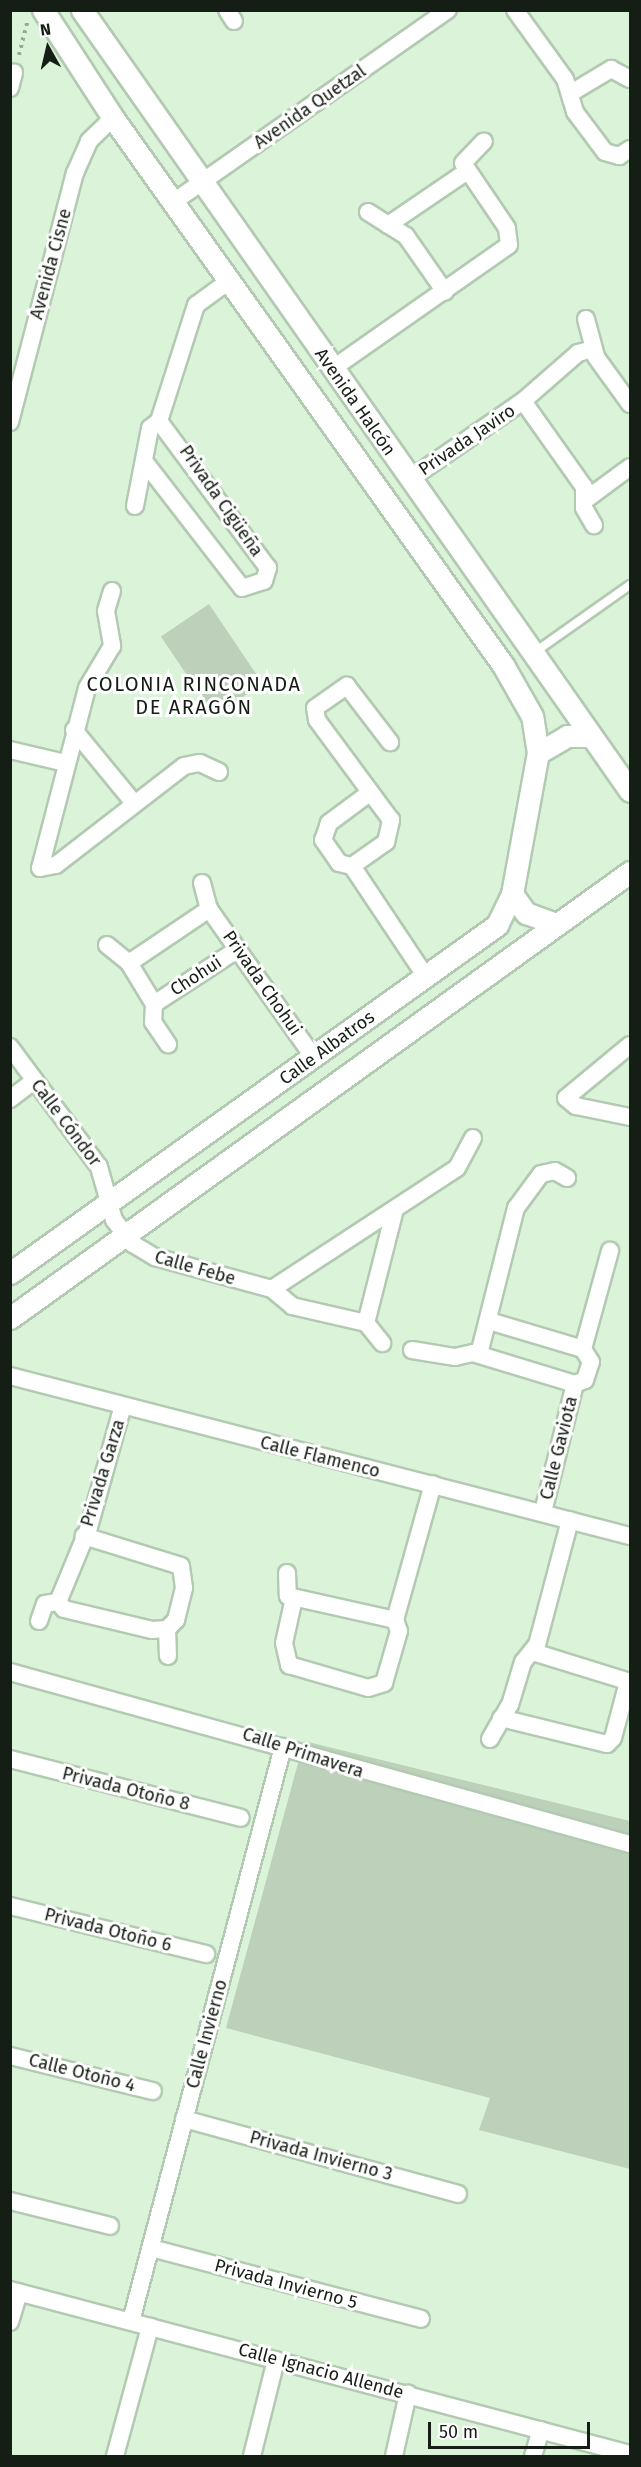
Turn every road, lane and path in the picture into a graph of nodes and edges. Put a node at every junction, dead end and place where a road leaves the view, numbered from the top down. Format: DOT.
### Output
graph roads {
  1 [pos="30,10"];
  2 [pos="43,10"];
  3 [pos="447,10"];
  4 [pos="515,10"];
  5 [pos="89,13"];
  6 [pos="630,79"];
  7 [pos="12,81"];
  8 [pos="571,93"];
  9 [pos="112,118"];
  10 [pos="484,141"];
  11 [pos="630,149"];
  12 [pos="466,172"];
  13 [pos="201,183"];
  14 [pos="172,203"];
  15 [pos="368,212"];
  16 [pos="388,225"];
  17 [pos="228,282"];
  18 [pos="445,292"];
  19 [pos="586,319"];
  20 [pos="593,349"];
  21 [pos="332,369"];
  22 [pos="523,401"];
  23 [pos="630,404"];
  24 [pos="159,421"];
  25 [pos="10,422"];
  26 [pos="144,461"];
  27 [pos="630,467"];
  28 [pos="410,478"];
  29 [pos="584,501"];
  30 [pos="135,506"];
  31 [pos="594,525"];
  32 [pos="630,585"];
  33 [pos="112,591"];
  34 [pos="534,653"];
  35 [pos="74,730"];
  36 [pos="591,736"];
  37 [pos="390,742"];
  38 [pos="10,750"];
  39 [pos="538,753"];
  40 [pos="66,763"];
  41 [pos="219,772"];
  42 [pos="630,791"];
  43 [pos="368,794"];
  44 [pos="134,803"];
  45 [pos="352,866"];
  46 [pos="630,872"];
  47 [pos="202,883"];
  48 [pos="512,894"];
  49 [pos="209,909"];
  50 [pos="557,924"];
  51 [pos="107,945"];
  52 [pos="238,949"];
  53 [pos="129,963"];
  54 [pos="426,977"];
  55 [pos="154,1004"];
  56 [pos="168,1044"];
  57 [pos="630,1045"];
  58 [pos="10,1047"];
  59 [pos="314,1058"];
  60 [pos="34,1081"];
  61 [pos="10,1099"];
  62 [pos="630,1117"];
  63 [pos="473,1138"];
  64 [pos="567,1178"];
  65 [pos="107,1203"];
  66 [pos="394,1213"];
  67 [pos="125,1235"];
  68 [pos="610,1251"];
  69 [pos="10,1273"];
  70 [pos="272,1289"];
  71 [pos="10,1318"];
  72 [pos="489,1321"];
  73 [pos="366,1323"];
  74 [pos="382,1343"];
  75 [pos="583,1349"];
  76 [pos="412,1350"];
  77 [pos="479,1354"];
  78 [pos="10,1376"];
  79 [pos="575,1384"];
  80 [pos="122,1409"];
  81 [pos="433,1484"];
  82 [pos="543,1512"];
  83 [pos="570,1520"];
  84 [pos="84,1536"];
  85 [pos="630,1536"];
  86 [pos="286,1573"];
  87 [pos="294,1598"];
  88 [pos="58,1602"];
  89 [pos="394,1620"];
  90 [pos="39,1621"];
  91 [pos="167,1629"];
  92 [pos="533,1653"];
  93 [pos="168,1656"];
  94 [pos="10,1672"];
  95 [pos="629,1682"];
  96 [pos="501,1718"];
  97 [pos="490,1739"];
  98 [pos="283,1747"];
  99 [pos="10,1759"];
  100 [pos="241,1818"];
  101 [pos="630,1844"];
  102 [pos="10,1906"];
  103 [pos="206,1954"];
  104 [pos="10,2056"];
  105 [pos="153,2091"];
  106 [pos="184,2119"];
  107 [pos="458,2194"];
  108 [pos="10,2201"];
  109 [pos="110,2226"];
  110 [pos="151,2248"];
  111 [pos="14,2291"];
  112 [pos="421,2319"];
  113 [pos="130,2321"];
  114 [pos="10,2322"];
  115 [pos="150,2327"];
  116 [pos="276,2360"];
  117 [pos="408,2394"];
  118 [pos="541,2430"];
  119 [pos="630,2454"];
  120 [pos="115,2457"];
  121 [pos="252,2457"];
  122 [pos="394,2457"];
  123 [pos="533,2457"];
  1 -- 7 [label="path"];
  2 -- 9 [label="street, Avenida Halcón"];
  3 -- 13 [label="street, Avenida Quetzal"];
  4 -- 8 [label="street"];
  5 -- 13 [label="street, Avenida Halcón"];
  6 -- 8 [label="street"];
  8 -- 11 [label="street"];
  9 -- 14 [label="street, Avenida Halcón"];
  9 -- 25 [label="street, Avenida Cisne"];
  10 -- 12 [label="street"];
  12 -- 16 [label="street"];
  12 -- 18 [label="street"];
  13 -- 14 [label="street, Avenida Quetzal"];
  13 -- 21 [label="street, Avenida Halcón"];
  14 -- 17 [label="street, Avenida Halcón"];
  15 -- 16 [label="street"];
  16 -- 18 [label="street"];
  17 -- 24 [label="street"];
  17 -- 39 [label="street, Avenida Halcón"];
  18 -- 21 [label="street"];
  19 -- 20 [label="street"];
  20 -- 22 [label="street, Privada Javiro"];
  20 -- 23 [label="street"];
  21 -- 28 [label="street, Avenida Halcón"];
  22 -- 28 [label="street, Privada Javiro"];
  22 -- 29 [label="street, Privada Javiro"];
  24 -- 26 [label="street"];
  24 -- 26 [label="street, Privada Cigüeña"];
  26 -- 30 [label="street"];
  27 -- 29 [label="street"];
  28 -- 34 [label="street, Avenida Halcón"];
  29 -- 31 [label="street, Privada Javiro"];
  32 -- 34 [label="lane"];
  33 -- 35 [label="street"];
  34 -- 36 [label="street, Avenida Halcón"];
  35 -- 40 [label="street"];
  35 -- 44 [label="street"];
  36 -- 39 [label="street"];
  36 -- 42 [label="street, Avenida Halcón"];
  37 -- 43 [label="street"];
  38 -- 40 [label="street"];
  39 -- 48 [label="street, Calle Albatros"];
  40 -- 44 [label="street"];
  41 -- 44 [label="street"];
  43 -- 45 [label="street"];
  43 -- 45 [label="street"];
  45 -- 54 [label="street"];
  46 -- 50 [label="street, Calle Albatros"];
  47 -- 49 [label="street, Privada Chohui"];
  48 -- 50 [label="street"];
  48 -- 54 [label="street, Calle Albatros"];
  49 -- 52 [label="street, Privada Chohui"];
  49 -- 53 [label="street"];
  50 -- 67 [label="street, Calle Albatros"];
  51 -- 53 [label="street"];
  52 -- 55 [label="street, Chohui"];
  52 -- 59 [label="street, Privada Chohui"];
  53 -- 55 [label="street"];
  54 -- 59 [label="street, Calle Albatros"];
  55 -- 56 [label="street"];
  57 -- 62 [label="street"];
  58 -- 60 [label="street, Calle Cóndor"];
  59 -- 65 [label="street, Calle Albatros"];
  60 -- 61 [label="street"];
  60 -- 65 [label="street, Calle Cóndor"];
  63 -- 66 [label="street"];
  64 -- 72 [label="street"];
  65 -- 67 [label="street, Calle Cóndor"];
  65 -- 69 [label="street, Calle Albatros"];
  66 -- 70 [label="street"];
  66 -- 73 [label="street"];
  67 -- 70 [label="street, Calle Febe"];
  67 -- 71 [label="street, Calle Albatros"];
  68 -- 75 [label="street, Calle Gaviota"];
  70 -- 73 [label="street, Calle Febe"];
  72 -- 75 [label="street"];
  72 -- 77 [label="street"];
  73 -- 74 [label="street"];
  75 -- 79 [label="street, Calle Gaviota"];
  76 -- 77 [label="street, Calle Gaviota"];
  77 -- 79 [label="street, Calle Gaviota"];
  78 -- 80 [label="street, Calle Flamenco"];
  79 -- 82 [label="street, Calle Gaviota"];
  80 -- 81 [label="street, Calle Flamenco"];
  80 -- 84 [label="street, Privada Garza"];
  81 -- 82 [label="street, Calle Flamenco"];
  81 -- 89 [label="street"];
  82 -- 83 [label="street, Calle Flamenco"];
  83 -- 85 [label="street, Calle Flamenco"];
  83 -- 92 [label="street"];
  84 -- 88 [label="street, Privada Garza"];
  84 -- 91 [label="street, Privada Garza"];
  86 -- 87 [label="street"];
  87 -- 89 [label="street"];
  87 -- 89 [label="street"];
  88 -- 90 [label="street, Privada Garza"];
  88 -- 91 [label="street"];
  91 -- 93 [label="street"];
  92 -- 95 [label="street"];
  92 -- 96 [label="street"];
  94 -- 98 [label="street, Calle Primavera"];
  95 -- 96 [label="street"];
  96 -- 97 [label="street"];
  98 -- 101 [label="street, Calle Primavera"];
  98 -- 106 [label="street, Calle Invierno"];
  99 -- 100 [label="street, Privada Otoño 8"];
  102 -- 103 [label="street, Privada Otoño 6"];
  104 -- 105 [label="street, Calle Otoño 4"];
  106 -- 107 [label="street, Privada Invierno 3"];
  106 -- 110 [label="street, Calle Invierno"];
  108 -- 109 [label="street"];
  110 -- 112 [label="street, Privada Invierno 5"];
  110 -- 113 [label="street, Calle Invierno"];
  111 -- 113 [label="street, Calle Ignacio Allende"];
  111 -- 114 [label="street"];
  113 -- 115 [label="street, Calle Ignacio Allende"];
  115 -- 116 [label="street, Calle Ignacio Allende"];
  115 -- 120 [label="street"];
  116 -- 117 [label="street, Calle Ignacio Allende"];
  116 -- 121 [label="street"];
  117 -- 118 [label="street, Calle Ignacio Allende"];
  117 -- 122 [label="street"];
  118 -- 119 [label="street, Calle Ignacio Allende"];
  118 -- 123 [label="street"];
}
